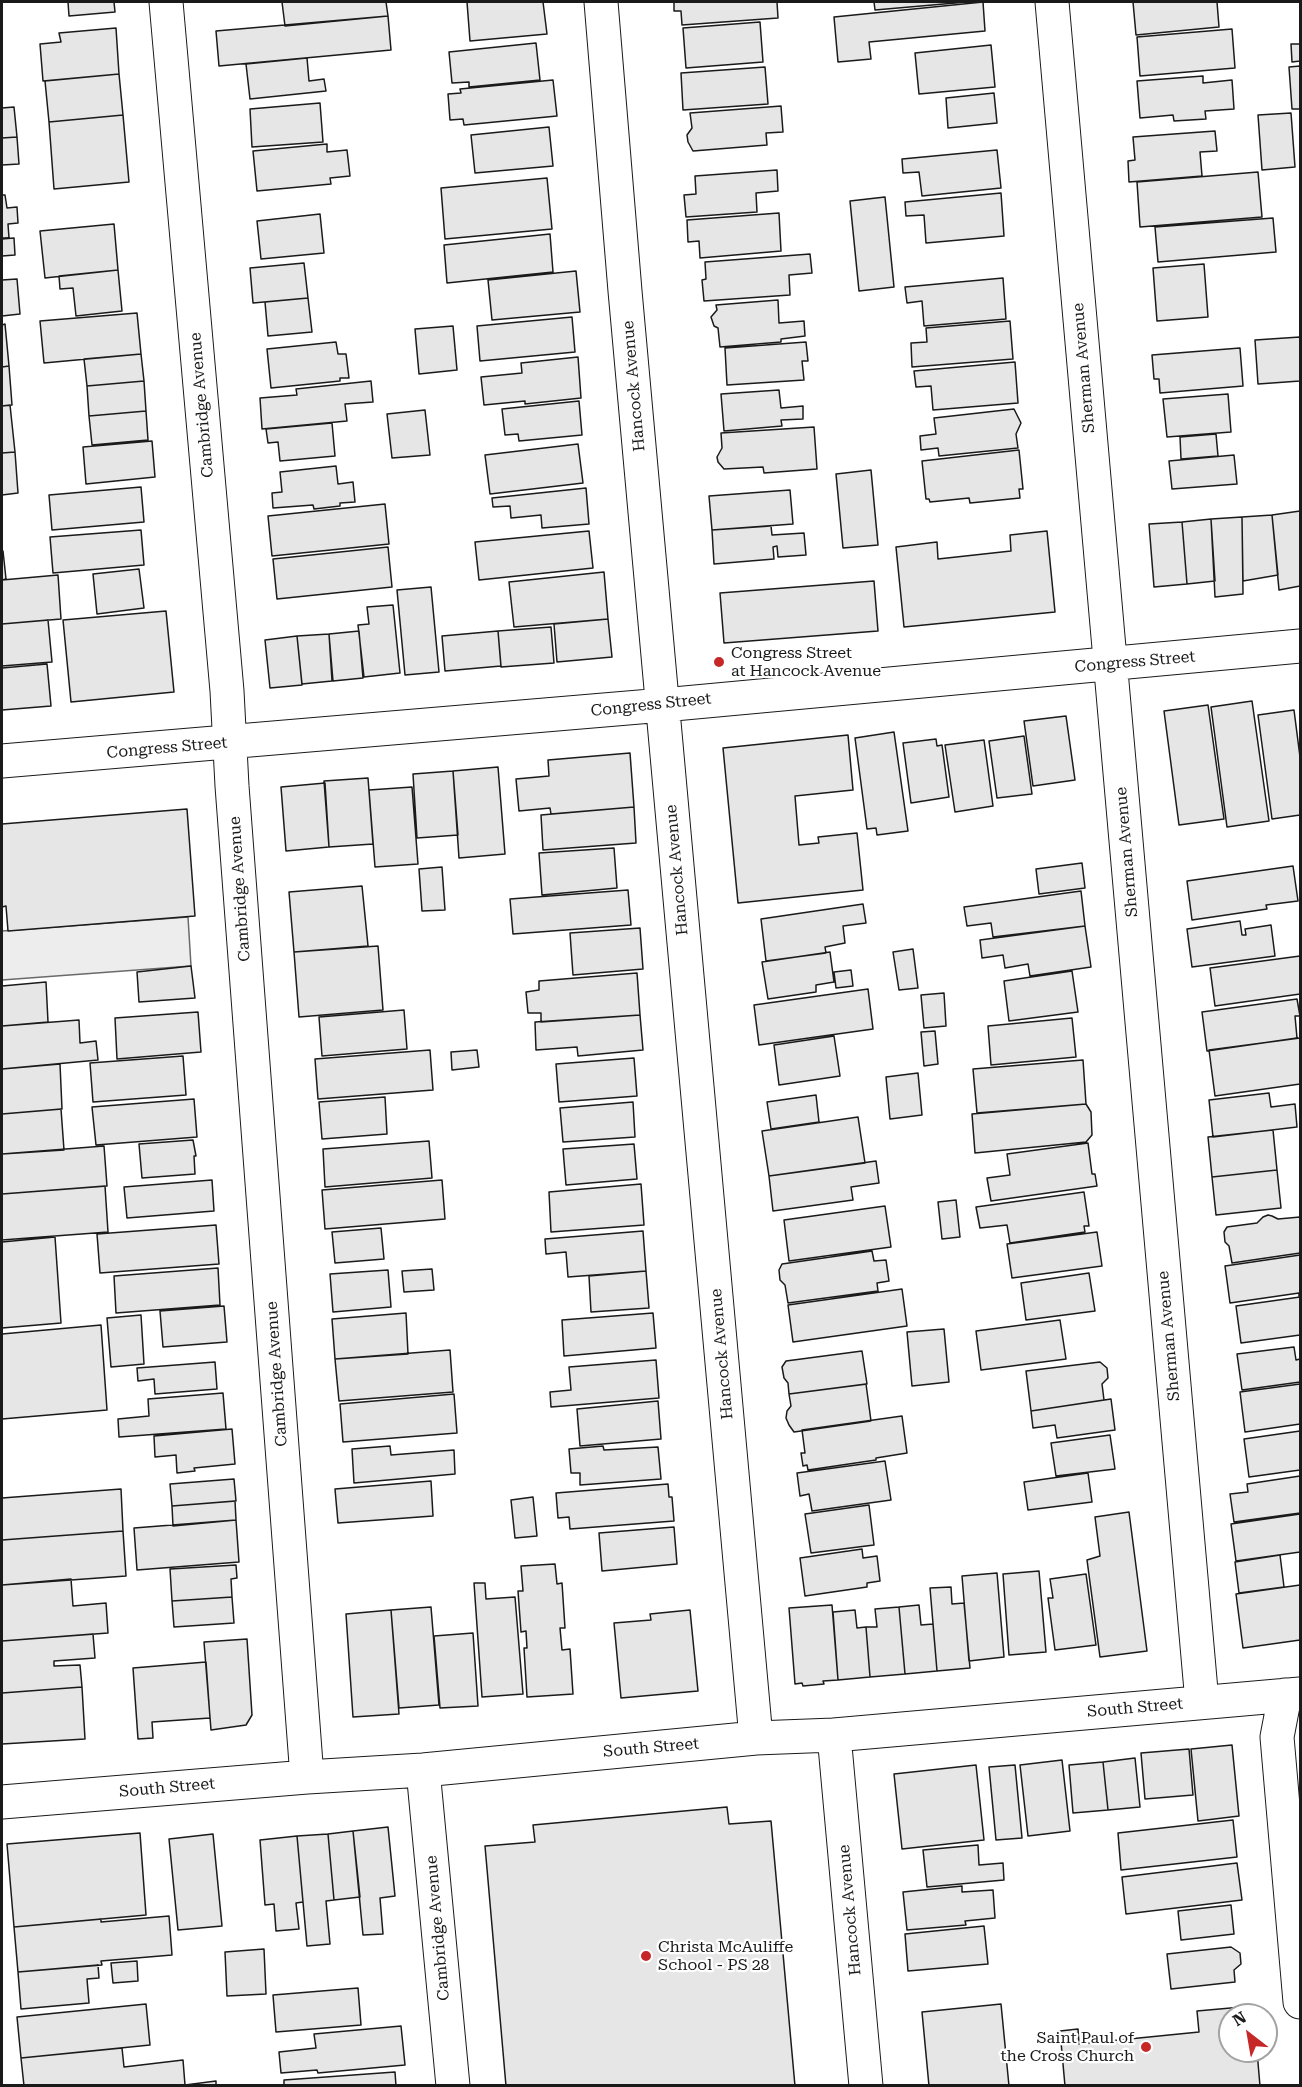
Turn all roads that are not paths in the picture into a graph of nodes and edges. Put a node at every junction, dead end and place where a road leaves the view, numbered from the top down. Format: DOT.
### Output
graph roads {
  1 [pos="166,2"];
  2 [pos="601,2"];
  3 [pos="1052,2"];
  4 [pos="1300,646"];
  5 [pos="1111,664"];
  6 [pos="663,705"];
  7 [pos="229,743"];
  8 [pos="2,761"];
  9 [pos="1293,1695"];
  10 [pos="1202,1702"];
  11 [pos="834,1735"];
  12 [pos="756,1738"];
  13 [pos="423,1770"];
  14 [pos="307,1777"];
  15 [pos="2,1802"];
  16 [pos="1300,2002"];
  17 [pos="453,2085"];
  18 [pos="866,2085"];
  1 -- 7 [label="street, Cambridge Avenue"];
  2 -- 6 [label="street, Hancock Avenue"];
  3 -- 5 [label="street, Sherman Avenue"];
  4 -- 5 [label="street, Congress Street"];
  5 -- 6 [label="street, Congress Street"];
  5 -- 10 [label="street, Sherman Avenue"];
  6 -- 7 [label="street, Congress Street"];
  6 -- 12 [label="street, Hancock Avenue"];
  7 -- 8 [label="street, Congress Street"];
  7 -- 14 [label="street, Cambridge Avenue"];
  9 -- 10 [label="street, South Street"];
  9 -- 16 [label="street"];
  10 -- 11 [label="street, South Street"];
  11 -- 12 [label="street, South Street"];
  11 -- 18 [label="street, Hancock Avenue"];
  12 -- 13 [label="street, South Street"];
  13 -- 14 [label="street, South Street"];
  13 -- 17 [label="street, Cambridge Avenue"];
  14 -- 15 [label="street, South Street"];
}
